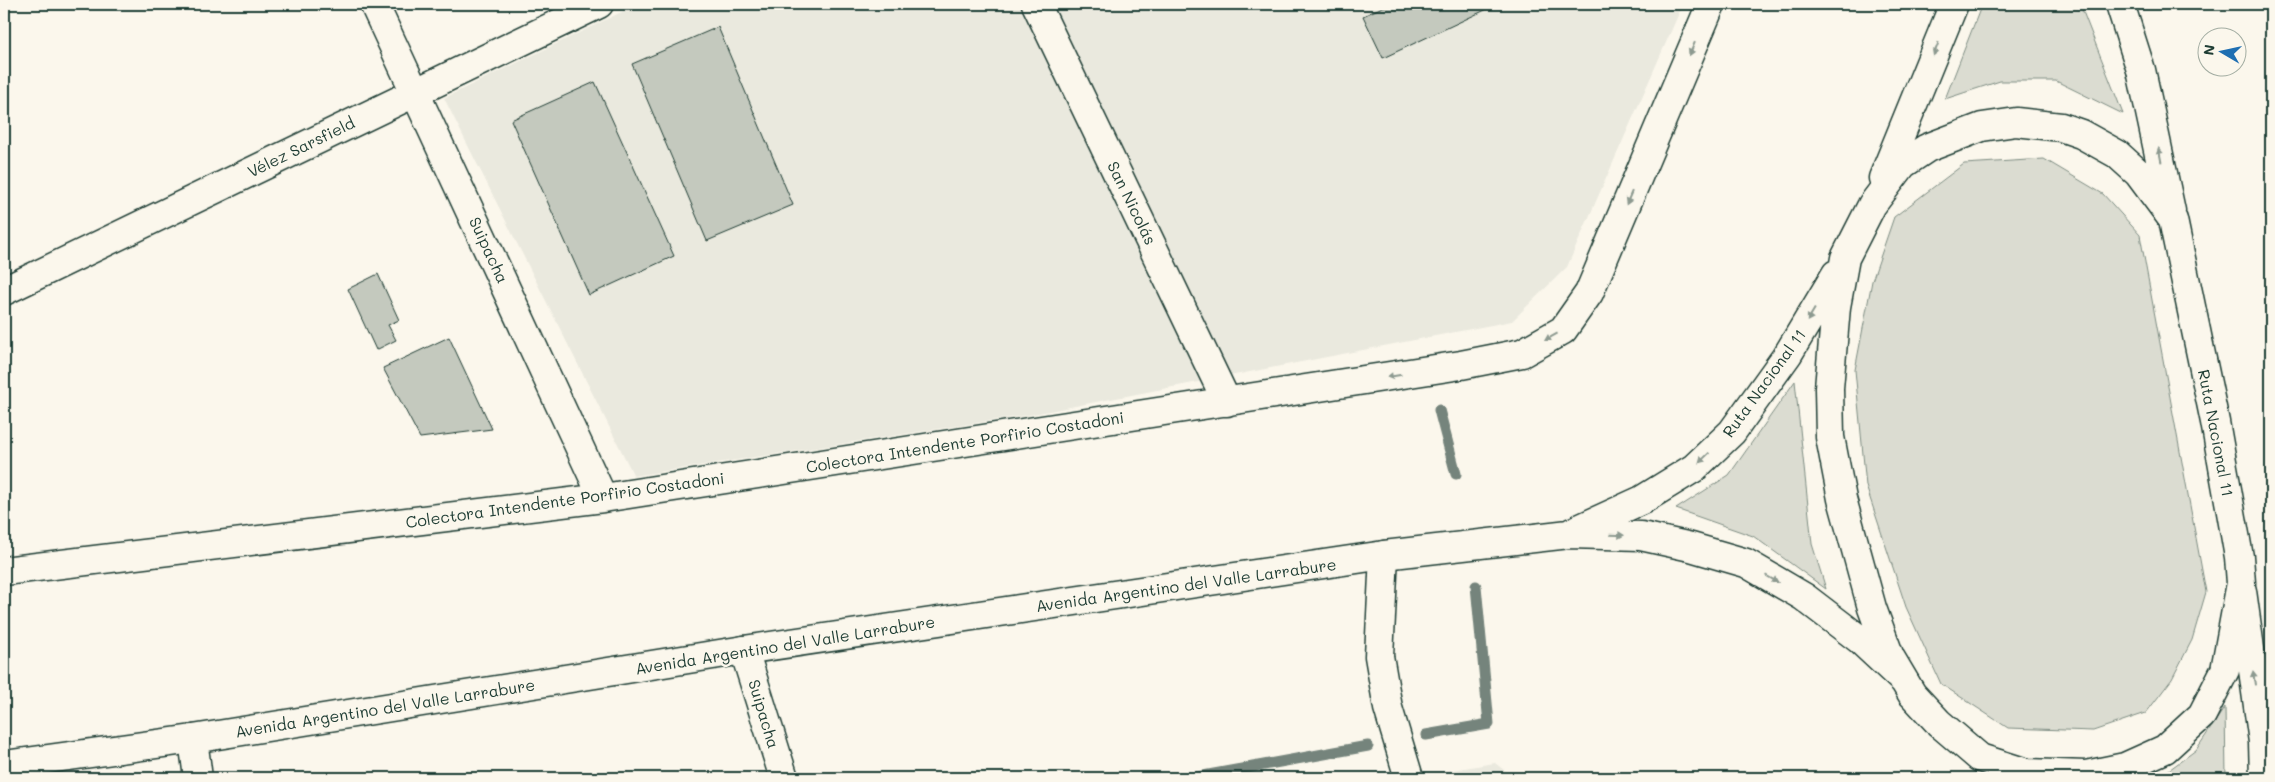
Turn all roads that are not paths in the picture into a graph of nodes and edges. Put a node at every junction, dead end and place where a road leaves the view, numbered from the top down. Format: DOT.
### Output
graph roads {
  1 [pos="374,4"];
  2 [pos="599,4"];
  3 [pos="1036,4"];
  4 [pos="1712,4"];
  5 [pos="1954,4"];
  6 [pos="2120,4"];
  7 [pos="416,92"];
  8 [pos="1872,205"];
  9 [pos="2173,220"];
  10 [pos="1845,258"];
  11 [pos="4,291"];
  12 [pos="1227,402"];
  13 [pos="603,498"];
  14 [pos="1568,534"];
  15 [pos="1384,556"];
  16 [pos="4,571"];
  17 [pos="2241,583"];
  18 [pos="744,650"];
  19 [pos="1903,680"];
  20 [pos="193,739"];
  21 [pos="1980,758"];
  22 [pos="4,765"];
  23 [pos="198,778"];
  24 [pos="784,778"];
  25 [pos="1409,778"];
  26 [pos="1998,778"];
  27 [pos="2264,778"];
  1 -- 7 [label="main road, Suipacha"];
  2 -- 7 [label="main road, Vélez Sarsfield"];
  3 -- 12 [label="main road, San Nicolás"];
  4 -- 12 [label="main road, Colectora Intendente Porfirio Costadoni, one-way"];
  5 -- 8 [label="main road, one-way"];
  9 -- 6 [label="main road, one-way"];
  7 -- 11 [label="main road, Vélez Sarsfield"];
  7 -- 13 [label="main road, Suipacha"];
  8 -- 9 [label="main road, Ruta Nacional 11"];
  8 -- 10 [label="main road, Ruta Nacional 11"];
  9 -- 17 [label="main road, Ruta Nacional 11"];
  10 -- 14 [label="main road, Ruta Nacional 11, one-way"];
  10 -- 19 [label="main road, Ruta Nacional 11"];
  12 -- 13 [label="main road, Colectora Intendente Porfirio Costadoni"];
  13 -- 16 [label="main road, Colectora Intendente Porfirio Costadoni"];
  14 -- 15 [label="main road, Avenida Argentino del Valle Larrabure"];
  14 -- 19 [label="main road, Ruta Nacional 11, one-way"];
  15 -- 18 [label="main road, Avenida Argentino del Valle Larrabure"];
  15 -- 25 [label="main road"];
  17 -- 21 [label="main road, Ruta Nacional 11"];
  27 -- 17 [label="main road, one-way"];
  18 -- 20 [label="main road, Avenida Argentino del Valle Larrabure"];
  18 -- 24 [label="main road, Suipacha"];
  19 -- 21 [label="main road, Ruta Nacional 11"];
  20 -- 22 [label="main road, Avenida Argentino del Valle Larrabure"];
  20 -- 23 [label="main road"];
  21 -- 26 [label="main road"];
}
